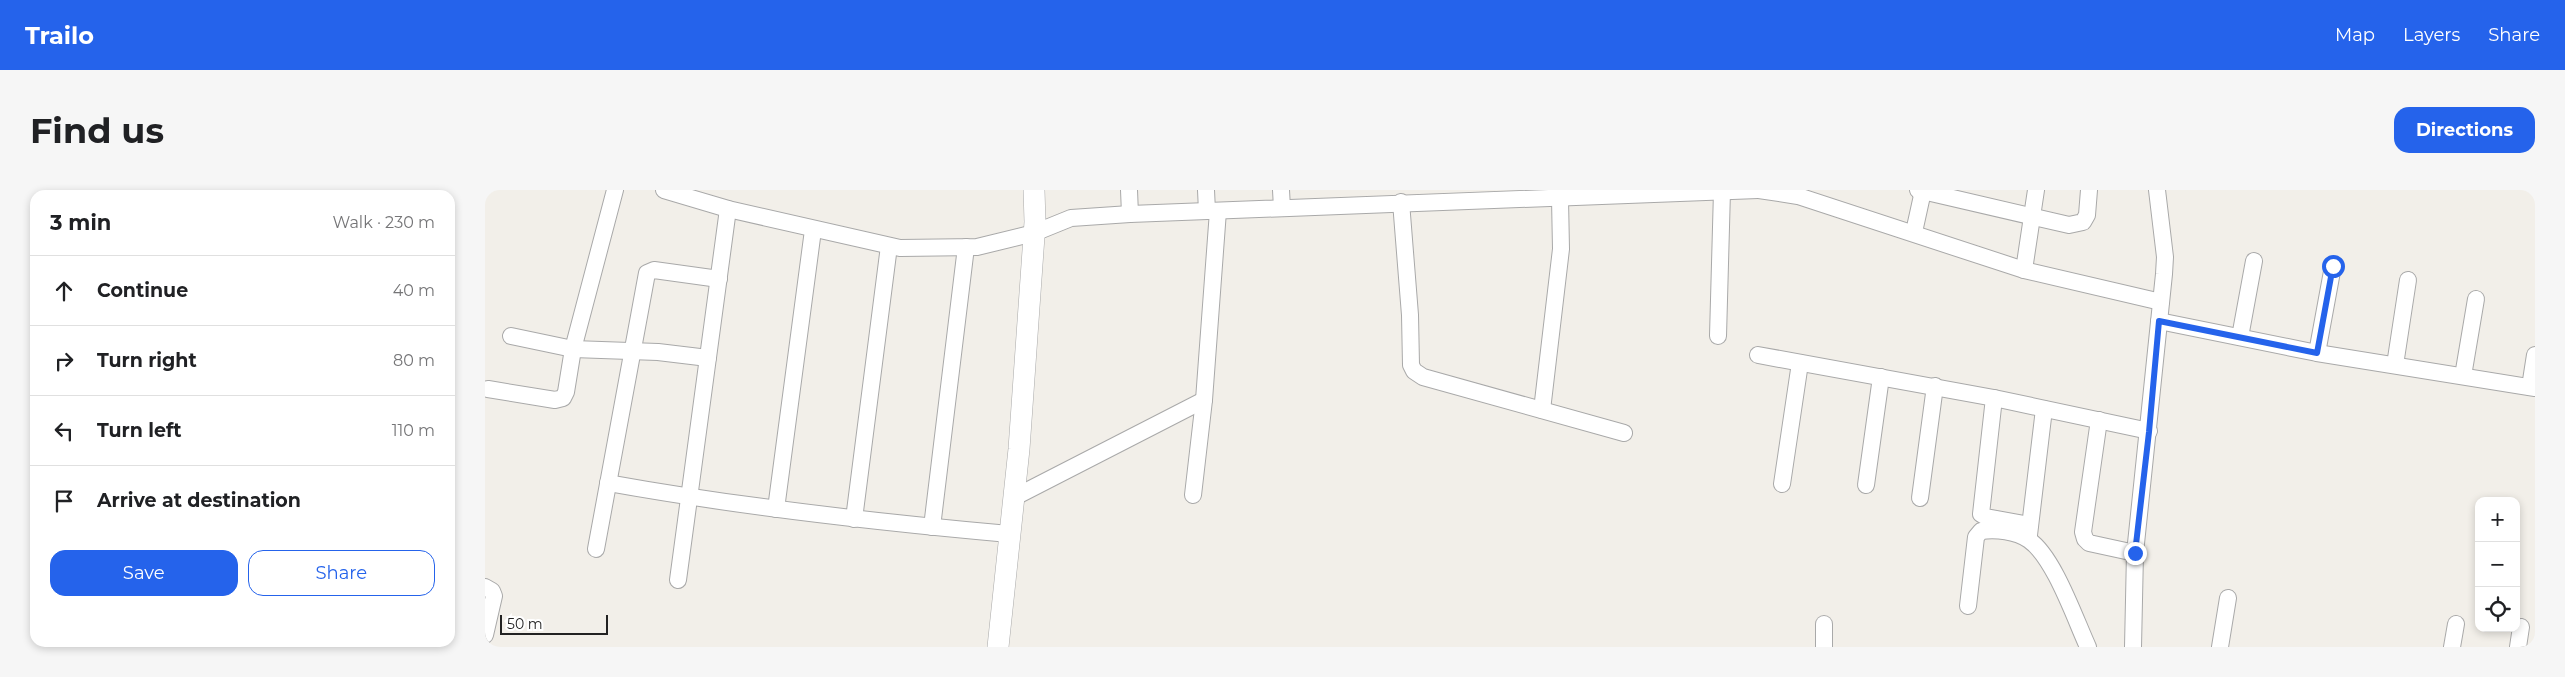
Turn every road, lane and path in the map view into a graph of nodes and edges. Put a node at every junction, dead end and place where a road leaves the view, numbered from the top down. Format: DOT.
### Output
graph roads {
  1 [pos="615,190"];
  2 [pos="664,190"];
  3 [pos="1034,190"];
  4 [pos="1129,190"];
  5 [pos="1206,190"];
  6 [pos="1281,190"];
  7 [pos="1759,190"];
  8 [pos="2036,190"];
  9 [pos="2089,190"];
  10 [pos="2157,190"];
  11 [pos="1722,191"];
  12 [pos="1921,191"];
  13 [pos="1675,192"];
  14 [pos="1799,193"];
  15 [pos="1596,194"];
  16 [pos="1516,195"];
  17 [pos="1440,196"];
  18 [pos="1360,197"];
  19 [pos="1559,199"];
  20 [pos="1401,202"];
  21 [pos="1282,208"];
  22 [pos="728,210"];
  23 [pos="1213,211"];
  24 [pos="1130,214"];
  25 [pos="2032,218"];
  26 [pos="813,230"];
  27 [pos="1914,232"];
  28 [pos="1034,233"];
  29 [pos="889,246"];
  30 [pos="966,247"];
  31 [pos="2254,261"];
  32 [pos="2333,266"];
  33 [pos="2024,270"];
  34 [pos="719,279"];
  35 [pos="2408,280"];
  36 [pos="2475,299"];
  37 [pos="2161,302"];
  38 [pos="2159,321"];
  39 [pos="511,336"];
  40 [pos="1718,336"];
  41 [pos="2240,337"];
  42 [pos="573,349"];
  43 [pos="632,352"];
  44 [pos="2317,353"];
  45 [pos="1758,355"];
  46 [pos="2535,356"];
  47 [pos="709,358"];
  48 [pos="1800,363"];
  49 [pos="2395,365"];
  50 [pos="2463,376"];
  51 [pos="1881,377"];
  52 [pos="1935,386"];
  53 [pos="2533,387"];
  54 [pos="489,389"];
  55 [pos="1994,398"];
  56 [pos="1204,400"];
  57 [pos="2044,409"];
  58 [pos="1542,410"];
  59 [pos="2099,420"];
  60 [pos="2149,432"];
  61 [pos="1624,433"];
  62 [pos="608,483"];
  63 [pos="1782,484"];
  64 [pos="1866,485"];
  65 [pos="1193,495"];
  66 [pos="689,498"];
  67 [pos="1013,498"];
  68 [pos="1920,498"];
  69 [pos="776,509"];
  70 [pos="854,519"];
  71 [pos="932,527"];
  72 [pos="2029,532"];
  73 [pos="1009,534"];
  74 [pos="597,549"];
  75 [pos="2135,553"];
  76 [pos="678,580"];
  77 [pos="485,587"];
  78 [pos="2228,598"];
  79 [pos="1968,606"];
  80 [pos="1825,624"];
  81 [pos="2456,624"];
  82 [pos="2521,627"];
  83 [pos="485,635"];
  84 [pos="998,647"];
  85 [pos="1824,647"];
  86 [pos="2088,647"];
  87 [pos="2133,647"];
  88 [pos="2220,647"];
  89 [pos="2452,647"];
  90 [pos="2518,647"];
  1 -- 42 [label="street"];
  2 -- 22 [label="street"];
  3 -- 28 [label="street"];
  4 -- 24 [label="street"];
  5 -- 23 [label="street"];
  6 -- 21 [label="street"];
  7 -- 11 [label="street"];
  7 -- 14 [label="street"];
  8 -- 25 [label="street"];
  9 -- 25 [label="street"];
  10 -- 37 [label="street"];
  11 -- 13 [label="street"];
  11 -- 40 [label="street"];
  12 -- 25 [label="street"];
  12 -- 27 [label="street"];
  13 -- 15 [label="street"];
  14 -- 27 [label="street"];
  15 -- 19 [label="street"];
  16 -- 17 [label="street"];
  16 -- 19 [label="street"];
  17 -- 20 [label="street"];
  18 -- 20 [label="street"];
  18 -- 21 [label="street"];
  19 -- 58 [label="street"];
  20 -- 58 [label="street"];
  21 -- 23 [label="street"];
  22 -- 26 [label="street"];
  22 -- 34 [label="street"];
  23 -- 24 [label="street"];
  23 -- 56 [label="street"];
  24 -- 28 [label="street"];
  25 -- 33 [label="street"];
  26 -- 29 [label="street"];
  26 -- 69 [label="street"];
  27 -- 33 [label="street"];
  28 -- 30 [label="street"];
  28 -- 67 [label="street"];
  29 -- 30 [label="street"];
  29 -- 70 [label="street"];
  30 -- 71 [label="street"];
  31 -- 41 [label="street"];
  32 -- 44 [label="street"];
  33 -- 37 [label="street"];
  34 -- 43 [label="street"];
  34 -- 47 [label="street"];
  35 -- 49 [label="street"];
  36 -- 50 [label="street"];
  37 -- 38 [label="street"];
  38 -- 41 [label="street"];
  38 -- 60 [label="street"];
  39 -- 42 [label="street"];
  41 -- 44 [label="street"];
  42 -- 43 [label="street"];
  42 -- 54 [label="street"];
  43 -- 47 [label="street"];
  43 -- 62 [label="street"];
  44 -- 49 [label="street"];
  45 -- 48 [label="street"];
  46 -- 53 [label="street"];
  47 -- 66 [label="street"];
  48 -- 51 [label="street"];
  48 -- 63 [label="street"];
  49 -- 50 [label="street"];
  50 -- 53 [label="street"];
  51 -- 52 [label="street"];
  51 -- 64 [label="street"];
  52 -- 55 [label="street"];
  52 -- 68 [label="street"];
  55 -- 57 [label="street"];
  55 -- 72 [label="street"];
  56 -- 65 [label="street"];
  56 -- 67 [label="street"];
  57 -- 59 [label="street"];
  57 -- 72 [label="street"];
  58 -- 61 [label="street"];
  59 -- 60 [label="street"];
  59 -- 75 [label="street"];
  60 -- 75 [label="street"];
  62 -- 66 [label="street"];
  62 -- 74 [label="street"];
  66 -- 69 [label="street"];
  66 -- 76 [label="street"];
  67 -- 73 [label="street"];
  69 -- 70 [label="street"];
  70 -- 71 [label="street"];
  71 -- 73 [label="street"];
  72 -- 79 [label="street"];
  72 -- 86 [label="street"];
  73 -- 84 [label="street"];
  75 -- 87 [label="street"];
  77 -- 83 [label="street"];
  78 -- 88 [label="street"];
  80 -- 85 [label="street"];
  81 -- 89 [label="street"];
  82 -- 90 [label="street"];
}
